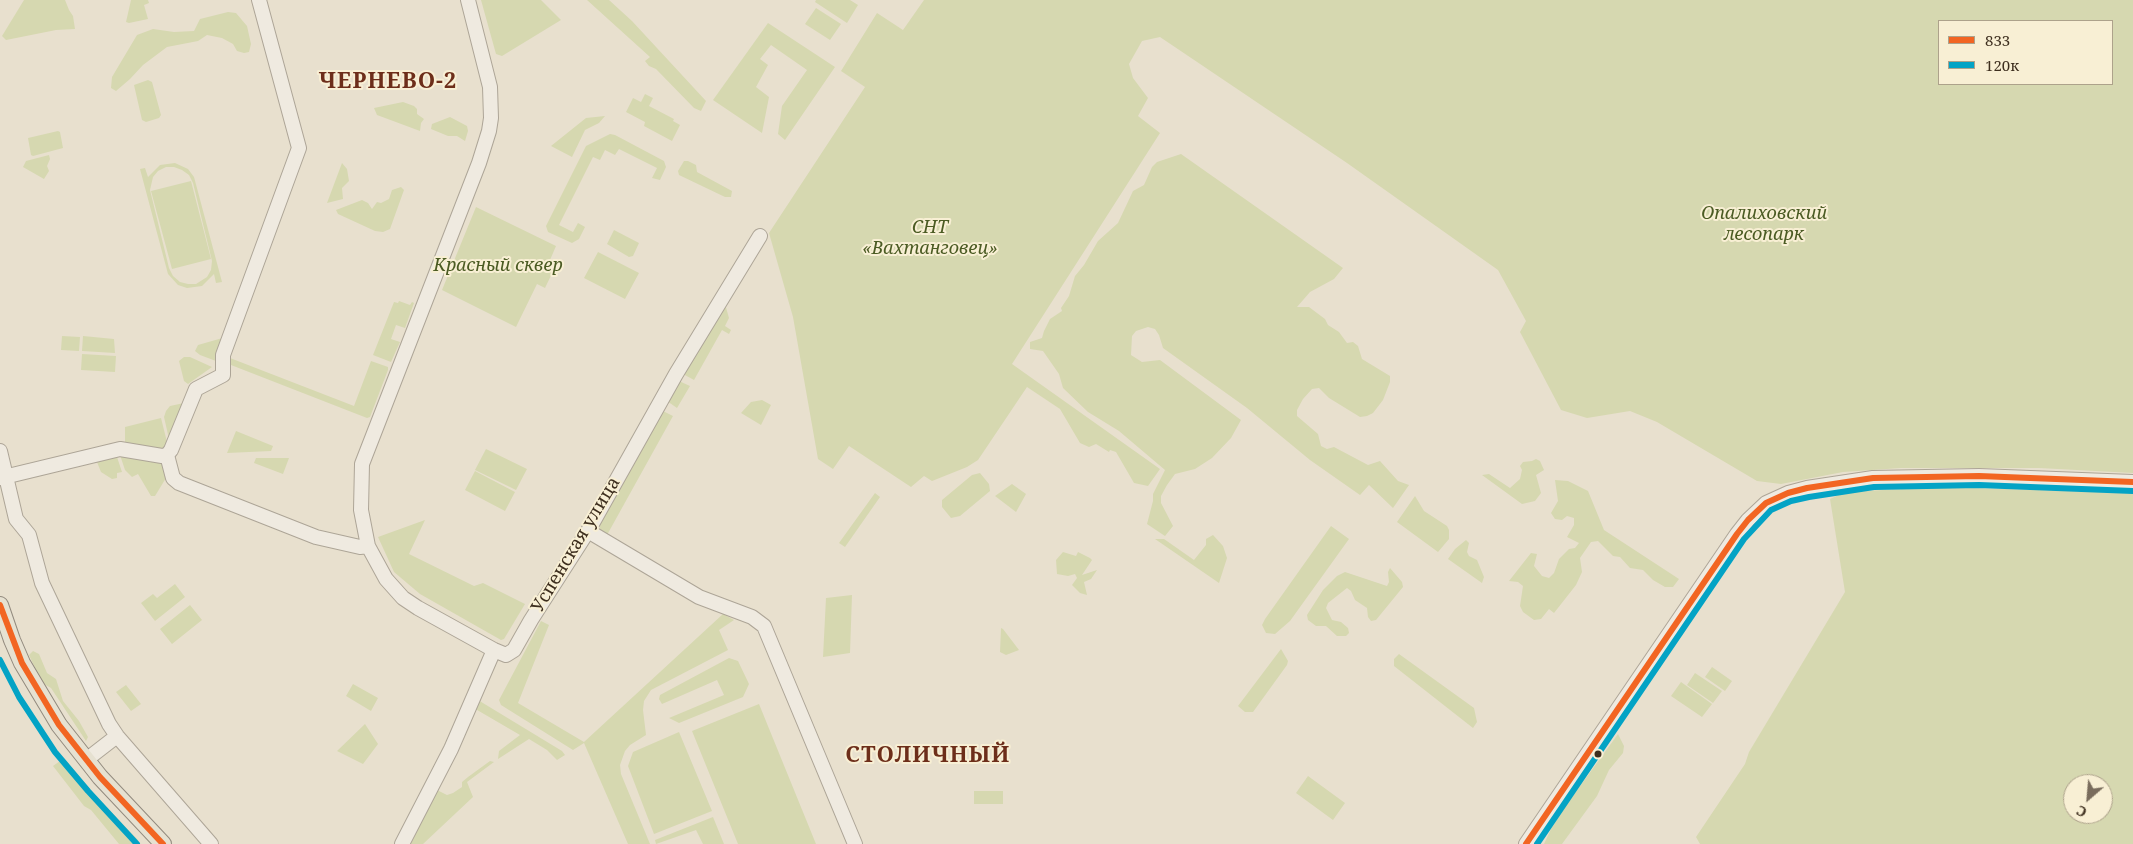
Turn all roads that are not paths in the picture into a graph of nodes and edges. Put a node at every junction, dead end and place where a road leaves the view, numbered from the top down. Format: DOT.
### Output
graph roads {
  1 [pos="259,0"];
  2 [pos="468,0"];
  3 [pos="760,236"];
  4 [pos="0,451"];
  5 [pos="167,455"];
  6 [pos="3,478"];
  7 [pos="2133,482"];
  8 [pos="588,530"];
  9 [pos="368,546"];
  10 [pos="0,604"];
  11 [pos="0,640"];
  12 [pos="494,650"];
  13 [pos="116,736"];
  14 [pos="86,760"];
  15 [pos="149,844"];
  16 [pos="164,844"];
  17 [pos="211,844"];
  18 [pos="402,844"];
  19 [pos="855,844"];
  20 [pos="1526,844"];
  1 -- 5 [label="street"];
  2 -- 9 [label="street"];
  3 -- 8 [label="street, Успенская улица"];
  4 -- 6 [label="street"];
  5 -- 6 [label="street"];
  5 -- 9 [label="street"];
  6 -- 13 [label="street"];
  7 -- 20 [label="street"];
  8 -- 12 [label="street, Успенская улица"];
  8 -- 19 [label="street"];
  9 -- 12 [label="street"];
  10 -- 14 [label="main road"];
  11 -- 15 [label="main road"];
  12 -- 18 [label="street"];
  13 -- 14 [label="street"];
  13 -- 17 [label="street"];
  14 -- 16 [label="main road"];
}
